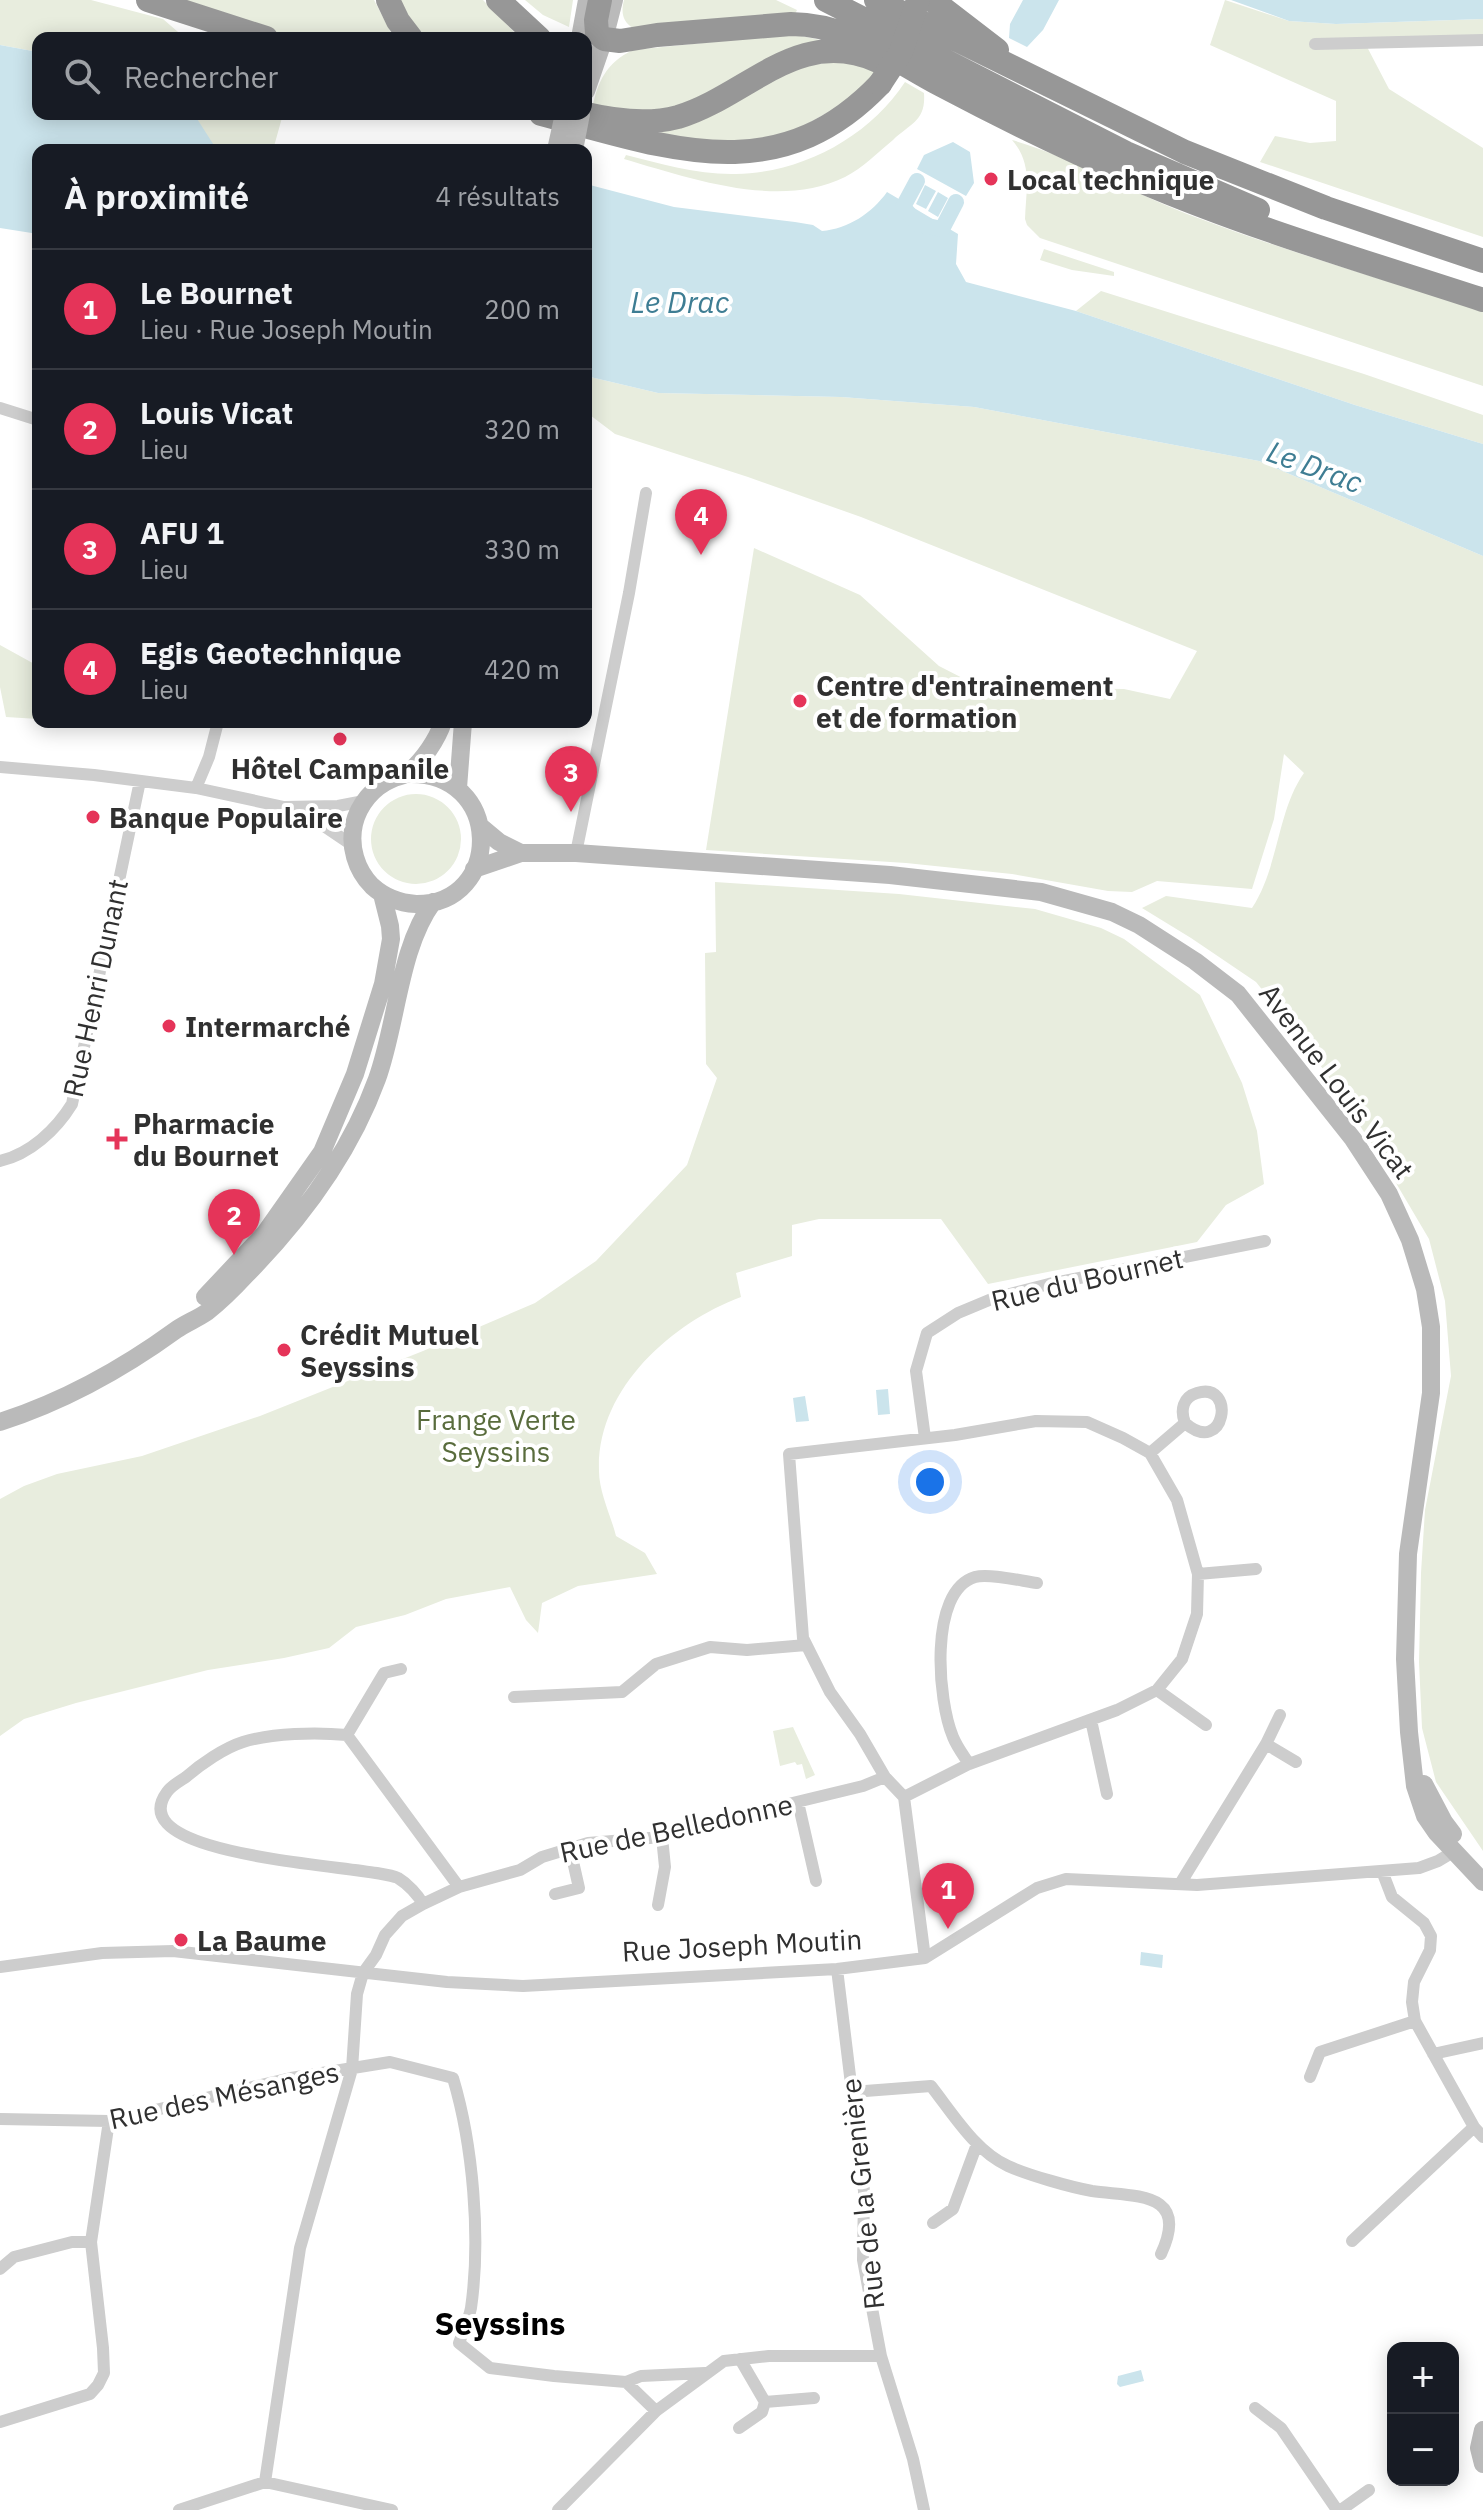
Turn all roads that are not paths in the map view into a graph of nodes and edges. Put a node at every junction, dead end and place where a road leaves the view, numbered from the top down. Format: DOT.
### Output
graph roads {
  1 [pos="148,0"];
  2 [pos="388,0"];
  3 [pos="498,0"];
  4 [pos="587,0"];
  5 [pos="600,0"];
  6 [pos="614,0"];
  7 [pos="826,0"];
  8 [pos="876,0"];
  9 [pos="918,0"];
  10 [pos="932,0"];
  11 [pos="247,32"];
  12 [pos="406,32"];
  13 [pos="533,32"];
  14 [pos="591,32"];
  15 [pos="592,39"];
  16 [pos="1483,40"];
  17 [pos="1315,44"];
  18 [pos="958,57"];
  19 [pos="1023,113"];
  20 [pos="592,115"];
  21 [pos="563,120"];
  22 [pos="564,120"];
  23 [pos="582,120"];
  24 [pos="557,144"];
  25 [pos="576,144"];
  26 [pos="1483,261"];
  27 [pos="1483,288"];
  28 [pos="1483,300"];
  29 [pos="0,408"];
  30 [pos="32,418"];
  31 [pos="646,493"];
  32 [pos="216,728"];
  33 [pos="440,728"];
  34 [pos="463,728"];
  35 [pos="0,767"];
  36 [pos="407,774"];
  37 [pos="140,781"];
  38 [pos="196,788"];
  39 [pos="458,788"];
  40 [pos="364,801"];
  41 [pos="284,807"];
  42 [pos="481,827"];
  43 [pos="352,845"];
  44 [pos="521,853"];
  45 [pos="576,853"];
  46 [pos="474,869"];
  47 [pos="382,894"];
  48 [pos="433,902"];
  49 [pos="0,1161"];
  50 [pos="1265,1241"];
  51 [pos="180,1327"];
  52 [pos="0,1422"];
  53 [pos="1185,1423"];
  54 [pos="925,1438"];
  55 [pos="1150,1453"];
  56 [pos="1256,1569"];
  57 [pos="1198,1574"];
  58 [pos="1037,1583"];
  59 [pos="806,1645"];
  60 [pos="401,1669"];
  61 [pos="1157,1690"];
  62 [pos="514,1697"];
  63 [pos="1280,1715"];
  64 [pos="1091,1720"];
  65 [pos="1206,1725"];
  66 [pos="347,1735"];
  67 [pos="1266,1744"];
  68 [pos="1296,1762"];
  69 [pos="969,1764"];
  70 [pos="885,1777"];
  71 [pos="1107,1794"];
  72 [pos="904,1797"];
  73 [pos="798,1802"];
  74 [pos="662,1837"];
  75 [pos="570,1848"];
  76 [pos="1457,1848"];
  77 [pos="1483,1866"];
  78 [pos="1382,1871"];
  79 [pos="816,1881"];
  80 [pos="1483,1882"];
  81 [pos="1180,1884"];
  82 [pos="459,1887"];
  83 [pos="555,1894"];
  84 [pos="423,1904"];
  85 [pos="658,1905"];
  86 [pos="925,1958"];
  87 [pos="0,1967"];
  88 [pos="837,1969"];
  89 [pos="363,1973"];
  90 [pos="1415,2021"];
  91 [pos="1483,2043"];
  92 [pos="1433,2054"];
  93 [pos="352,2069"];
  94 [pos="1310,2077"];
  95 [pos="852,2092"];
  96 [pos="0,2119"];
  97 [pos="109,2121"];
  98 [pos="1479,2132"];
  99 [pos="977,2144"];
  100 [pos="933,2223"];
  101 [pos="1352,2241"];
  102 [pos="91,2242"];
  103 [pos="1161,2254"];
  104 [pos="0,2269"];
  105 [pos="881,2356"];
  106 [pos="740,2359"];
  107 [pos="705,2373"];
  108 [pos="626,2382"];
  109 [pos="814,2398"];
  110 [pos="765,2402"];
  111 [pos="1255,2408"];
  112 [pos="656,2411"];
  113 [pos="0,2422"];
  114 [pos="739,2428"];
  115 [pos="1483,2430"];
  116 [pos="1483,2464"];
  117 [pos="265,2482"];
  118 [pos="1369,2490"];
  119 [pos="179,2510"];
  120 [pos="392,2510"];
  121 [pos="558,2510"];
  122 [pos="924,2510"];
  123 [pos="1339,2510"];
  1 -- 11 [label="highway"];
  2 -- 12 [label="highway"];
  3 -- 13 [label="highway"];
  4 -- 14 [label="main road"];
  5 -- 15 [label="highway"];
  6 -- 15 [label="main road"];
  7 -- 18 [label="highway"];
  8 -- 18 [label="highway"];
  9 -- 22 [label="highway, bridge"];
  10 -- 18 [label="highway"];
  15 -- 18 [label="highway"];
  16 -- 17 [label="street"];
  18 -- 19 [label="highway"];
  18 -- 20 [label="highway"];
  18 -- 26 [label="highway"];
  19 -- 27 [label="highway"];
  19 -- 28 [label="highway"];
  21 -- 24 [label="main road, bridge"];
  23 -- 25 [label="main road, bridge"];
  29 -- 30 [label="street"];
  31 -- 45 [label="street"];
  32 -- 38 [label="street"];
  33 -- 36 [label="main road"];
  34 -- 39 [label="main road"];
  35 -- 37 [label="street"];
  36 -- 39 [label="main road"];
  36 -- 40 [label="main road"];
  37 -- 38 [label="street"];
  37 -- 49 [label="street, Rue Henri Dunant"];
  38 -- 41 [label="street"];
  39 -- 42 [label="main road"];
  40 -- 41 [label="street"];
  40 -- 43 [label="main road"];
  41 -- 43 [label="street"];
  42 -- 44 [label="main road"];
  42 -- 46 [label="main road"];
  43 -- 47 [label="main road"];
  44 -- 45 [label="main road, Avenue Louis Vicat"];
  44 -- 46 [label="main road"];
  45 -- 76 [label="main road, Avenue Louis Vicat"];
  46 -- 48 [label="main road"];
  47 -- 48 [label="main road"];
  47 -- 51 [label="main road"];
  48 -- 51 [label="main road"];
  50 -- 54 [label="street, Rue du Bournet"];
  51 -- 52 [label="main road"];
  53 -- 55 [label="street"];
  54 -- 55 [label="street"];
  54 -- 59 [label="street"];
  55 -- 57 [label="street"];
  56 -- 57 [label="street"];
  57 -- 61 [label="street"];
  58 -- 69 [label="street"];
  59 -- 62 [label="street"];
  59 -- 70 [label="street"];
  60 -- 66 [label="street"];
  61 -- 64 [label="street"];
  61 -- 65 [label="street"];
  63 -- 67 [label="street"];
  64 -- 69 [label="street"];
  64 -- 71 [label="street"];
  66 -- 82 [label="street"];
  66 -- 84 [label="street"];
  67 -- 68 [label="street"];
  67 -- 81 [label="street"];
  69 -- 72 [label="street"];
  70 -- 72 [label="street"];
  70 -- 73 [label="street, Rue de Belledonne"];
  72 -- 86 [label="street"];
  73 -- 74 [label="street, Rue de Belledonne"];
  73 -- 79 [label="street"];
  74 -- 75 [label="street, Rue de Belledonne"];
  74 -- 85 [label="street"];
  75 -- 82 [label="street, Rue de Belledonne"];
  75 -- 83 [label="street"];
  76 -- 77 [label="main road"];
  76 -- 78 [label="street, Rue Joseph Moutin"];
  76 -- 80 [label="main road"];
  78 -- 81 [label="street, Rue Joseph Moutin"];
  78 -- 90 [label="street"];
  81 -- 86 [label="street, Rue Joseph Moutin"];
  82 -- 84 [label="street, Rue de Belledonne"];
  84 -- 89 [label="street, Rue de Belledonne"];
  86 -- 88 [label="street, Rue Joseph Moutin"];
  87 -- 89 [label="street, Rue Joseph Moutin"];
  88 -- 89 [label="street, Rue Joseph Moutin"];
  88 -- 95 [label="street, Rue de la Grenière"];
  89 -- 93 [label="street"];
  90 -- 92 [label="street"];
  90 -- 94 [label="street"];
  91 -- 92 [label="street"];
  92 -- 98 [label="street"];
  93 -- 97 [label="street, Rue des Mésanges"];
  93 -- 108 [label="street, Rue des Mésanges"];
  93 -- 117 [label="street"];
  95 -- 99 [label="street"];
  95 -- 105 [label="street, Rue de la Grenière"];
  96 -- 97 [label="street, Rue des Mésanges"];
  97 -- 102 [label="street"];
  98 -- 101 [label="street"];
  99 -- 100 [label="street"];
  99 -- 103 [label="street"];
  102 -- 104 [label="street"];
  102 -- 113 [label="street"];
  105 -- 106 [label="street"];
  105 -- 122 [label="street, Rue de la Grenière"];
  106 -- 107 [label="street"];
  106 -- 110 [label="street"];
  107 -- 108 [label="street"];
  107 -- 112 [label="street"];
  108 -- 112 [label="street"];
  109 -- 110 [label="street"];
  110 -- 114 [label="street"];
  111 -- 123 [label="street"];
  112 -- 121 [label="street"];
  115 -- 116 [label="main road"];
  117 -- 119 [label="street"];
  117 -- 120 [label="street"];
  118 -- 123 [label="street"];
}
